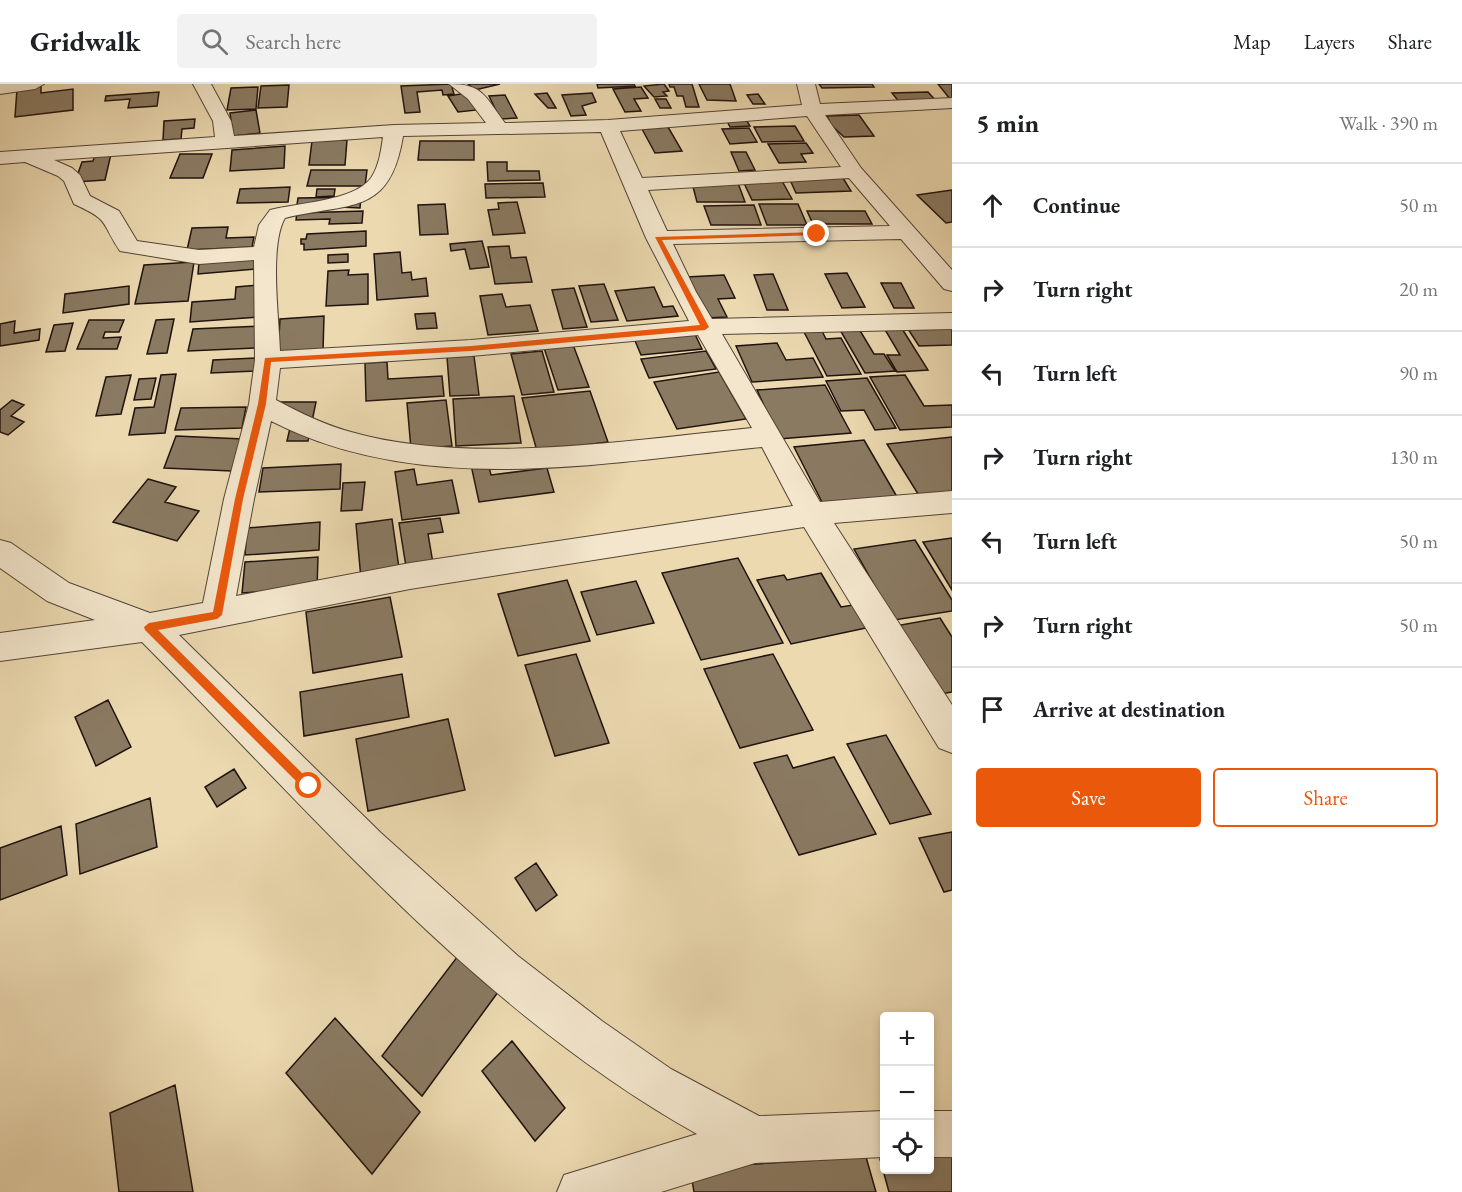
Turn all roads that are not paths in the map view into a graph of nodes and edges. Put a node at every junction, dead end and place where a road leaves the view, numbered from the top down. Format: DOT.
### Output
graph roads {
  1 [pos="35,84"];
  2 [pos="202,84"];
  3 [pos="458,84"];
  4 [pos="806,84"];
  5 [pos="931,86"];
  6 [pos="0,89"];
  7 [pos="949,107"];
  8 [pos="812,110"];
  9 [pos="608,126"];
  10 [pos="499,128"];
  11 [pos="394,131"];
  12 [pos="226,143"];
  13 [pos="28,157"];
  14 [pos="0,158"];
  15 [pos="854,172"];
  16 [pos="633,185"];
  17 [pos="908,232"];
  18 [pos="657,238"];
  19 [pos="265,253"];
  20 [pos="952,284"];
  21 [pos="952,321"];
  22 [pos="705,327"];
  23 [pos="268,360"];
  24 [pos="262,404"];
  25 [pos="770,436"];
  26 [pos="952,502"];
  27 [pos="812,514"];
  28 [pos="0,552"];
  29 [pos="217,615"];
  30 [pos="149,627"];
  31 [pos="0,647"];
  32 [pos="949,726"];
  33 [pos="880,1134"];
  34 [pos="934,1134"];
  35 [pos="952,1134"];
  36 [pos="755,1140"];
  37 [pos="661,1181"];
  38 [pos="581,1192"];
  1 -- 6 [label="street"];
  2 -- 12 [label="street"];
  3 -- 10 [label="street"];
  4 -- 8 [label="street"];
  5 -- 7 [label="street"];
  7 -- 8 [label="street"];
  8 -- 9 [label="street"];
  8 -- 15 [label="street"];
  9 -- 10 [label="street"];
  9 -- 16 [label="street"];
  10 -- 11 [label="street"];
  11 -- 12 [label="street"];
  11 -- 19 [label="street"];
  12 -- 13 [label="street"];
  13 -- 14 [label="street"];
  13 -- 19 [label="street"];
  15 -- 16 [label="street"];
  15 -- 17 [label="street"];
  16 -- 18 [label="street"];
  17 -- 18 [label="street"];
  17 -- 20 [label="street"];
  18 -- 22 [label="street"];
  19 -- 23 [label="street"];
  21 -- 22 [label="street"];
  22 -- 23 [label="street"];
  22 -- 25 [label="street"];
  23 -- 24 [label="street"];
  24 -- 25 [label="street"];
  24 -- 29 [label="street"];
  25 -- 27 [label="street"];
  26 -- 27 [label="street"];
  27 -- 29 [label="street"];
  27 -- 32 [label="street"];
  28 -- 30 [label="street"];
  29 -- 30 [label="street"];
  30 -- 31 [label="street"];
  30 -- 36 [label="street"];
  33 -- 36 [label="street"];
  34 -- 35 [label="street"];
  36 -- 37 [label="street"];
  37 -- 38 [label="street"];
}
